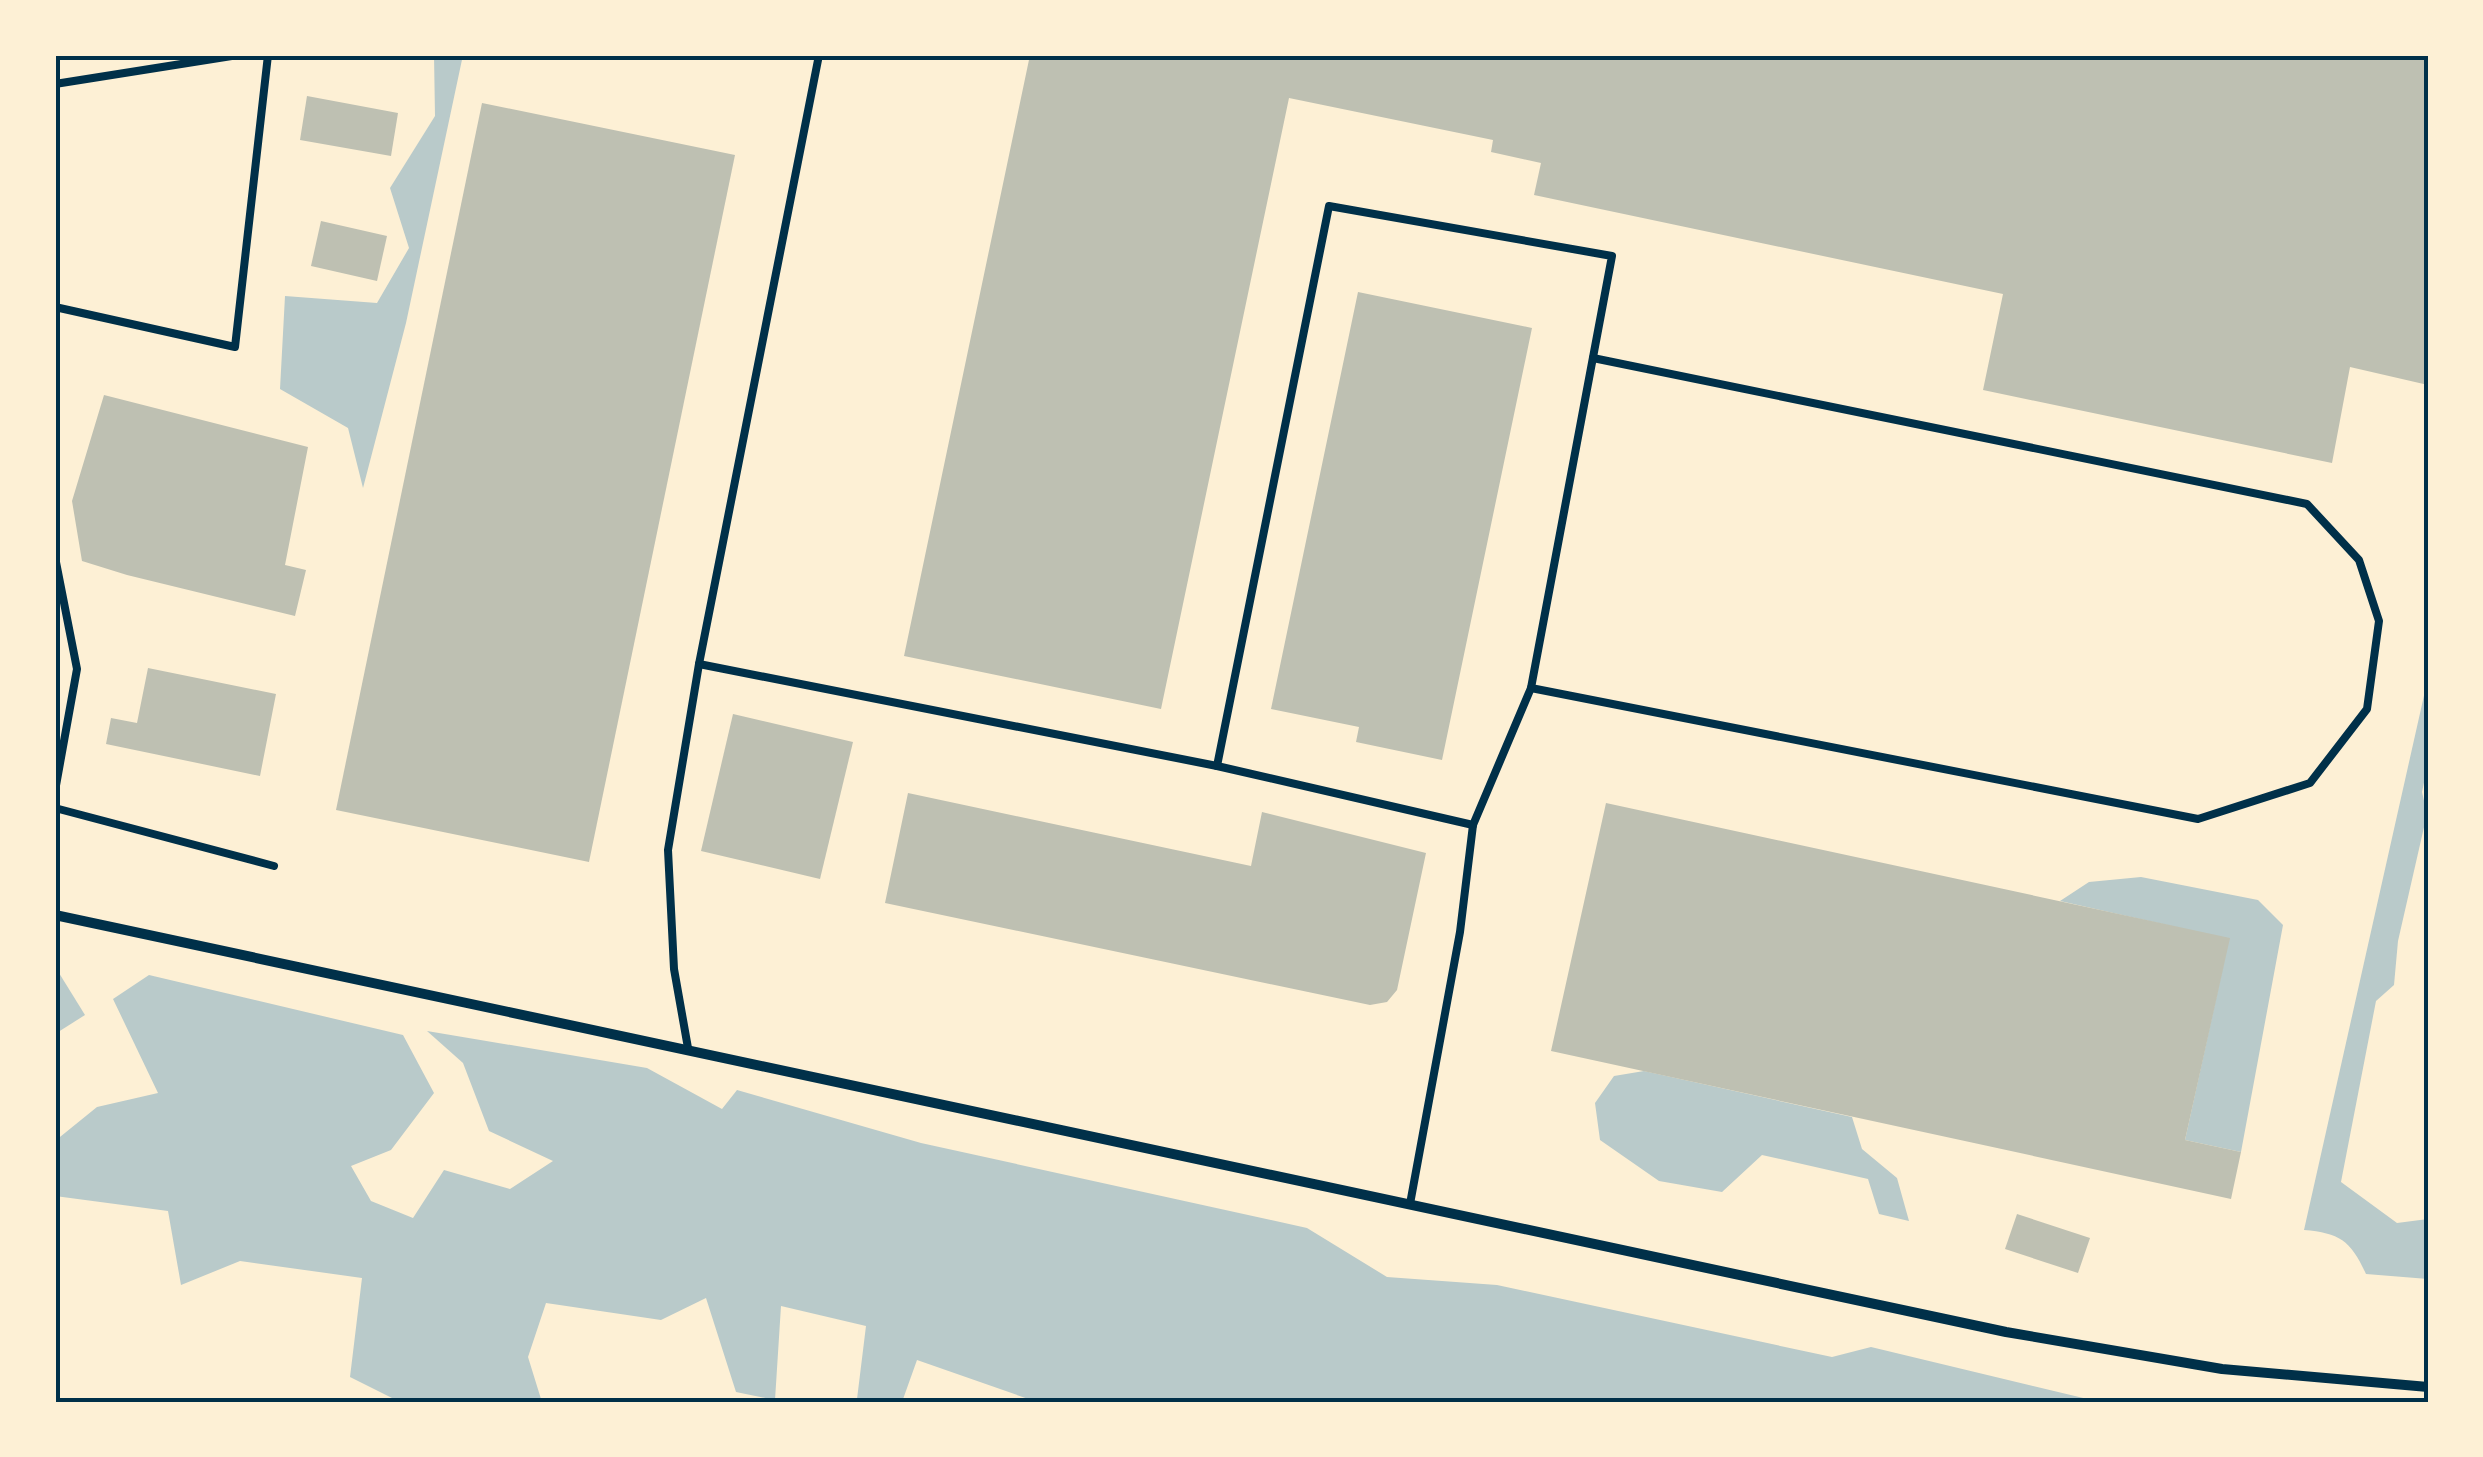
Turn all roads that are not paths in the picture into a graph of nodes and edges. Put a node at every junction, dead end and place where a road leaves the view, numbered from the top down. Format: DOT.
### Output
graph roads {
  1 [pos="238,55"];
  2 [pos="268,55"];
  3 [pos="819,55"];
  4 [pos="55,84"];
  5 [pos="55,306"];
  6 [pos="1594,358"];
  7 [pos="55,557"];
  8 [pos="699,664"];
  9 [pos="1532,688"];
  10 [pos="1217,766"];
  11 [pos="55,791"];
  12 [pos="55,808"];
  13 [pos="1473,825"];
  14 [pos="274,866"];
  15 [pos="55,915"];
  16 [pos="688,1048"];
  17 [pos="1410,1204"];
  18 [pos="2428,1386"];
  1 -- 4 [label="lane"];
  2 -- 5 [label="lane"];
  3 -- 8 [label="lane"];
  6 -- 9 [label="lane"];
  6 -- 9 [label="lane"];
  6 -- 10 [label="lane"];
  7 -- 11 [label="lane"];
  8 -- 10 [label="lane"];
  8 -- 16 [label="lane"];
  9 -- 13 [label="lane"];
  10 -- 13 [label="lane"];
  12 -- 14 [label="lane"];
  13 -- 17 [label="lane"];
  15 -- 16 [label="street"];
  16 -- 17 [label="street"];
  17 -- 18 [label="street"];
}
